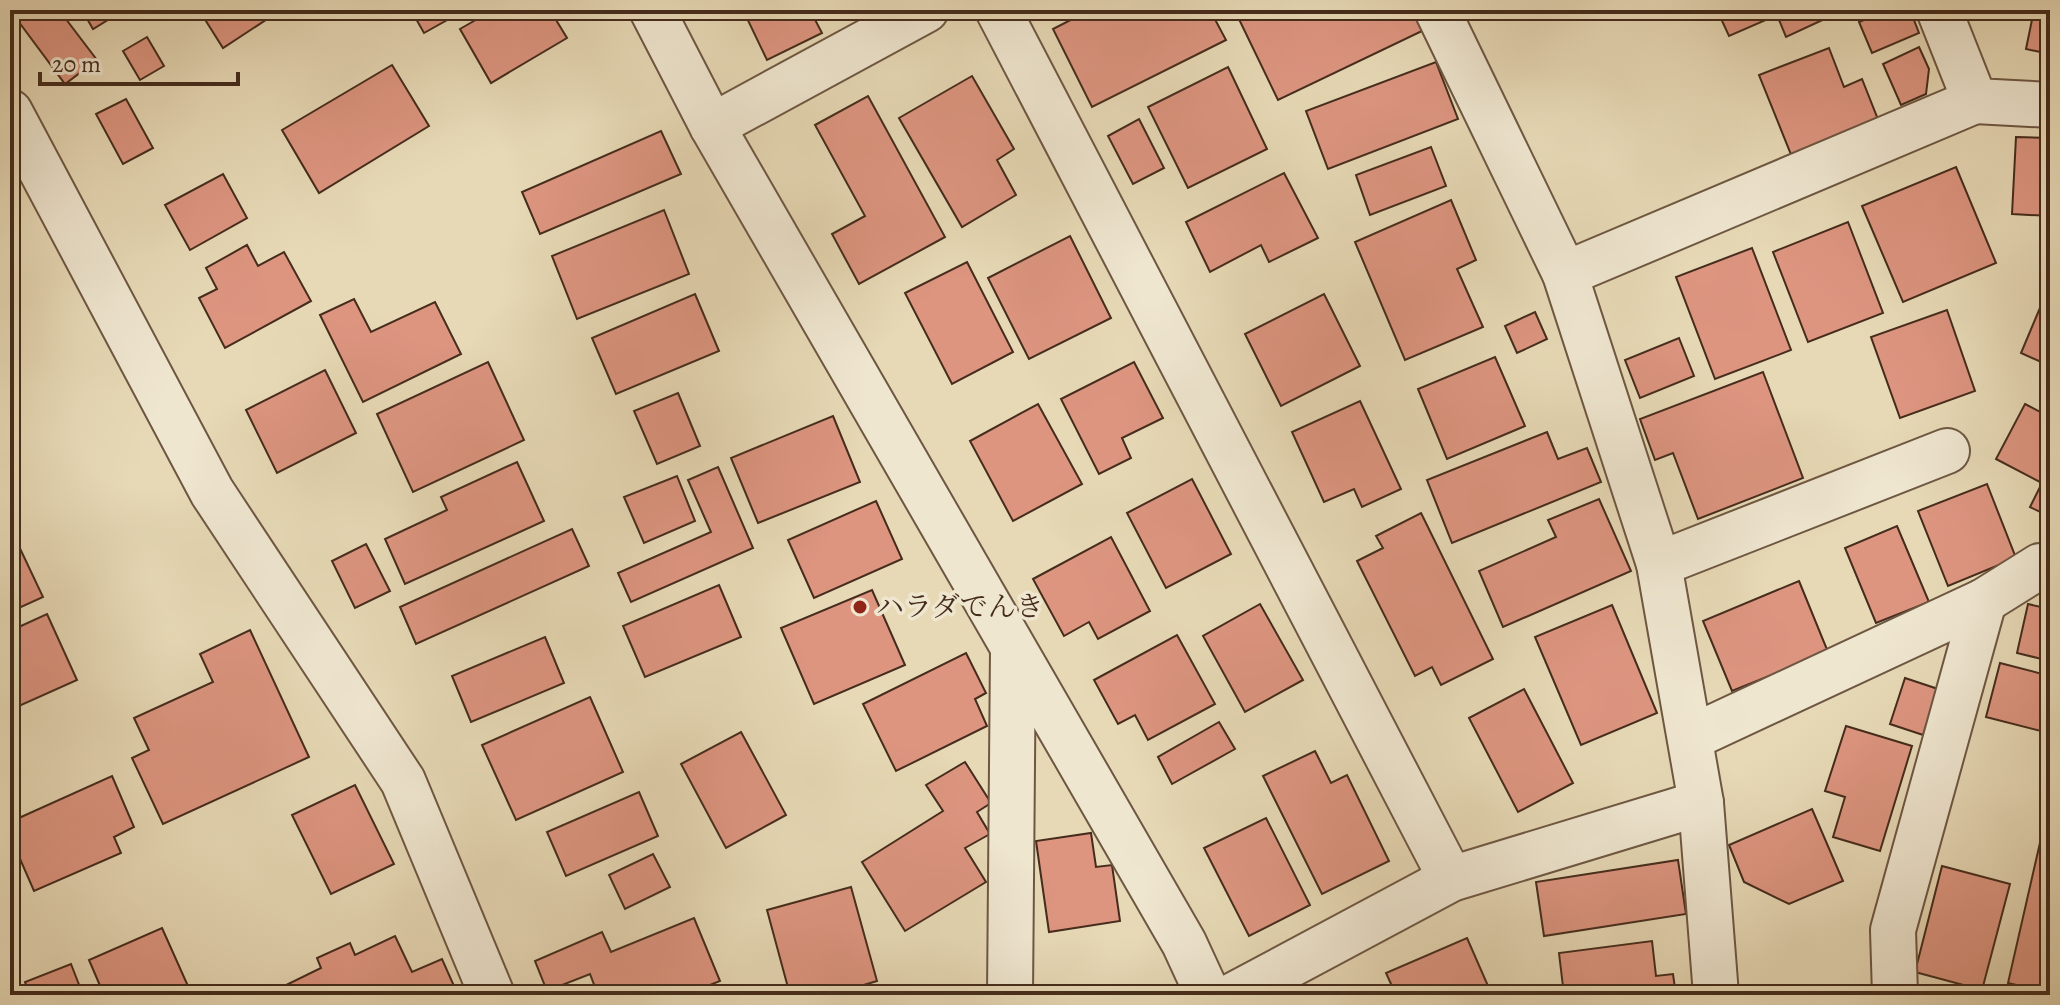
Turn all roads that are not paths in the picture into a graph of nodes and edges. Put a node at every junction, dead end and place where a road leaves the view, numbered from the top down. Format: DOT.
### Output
graph roads {
  1 [pos="652,10"];
  2 [pos="926,10"];
  3 [pos="998,10"];
  4 [pos="1437,10"];
  5 [pos="1939,10"];
  6 [pos="1975,101"];
  7 [pos="2050,105"];
  8 [pos="712,126"];
  9 [pos="15,129"];
  10 [pos="1565,274"];
  11 [pos="1947,451"];
  12 [pos="1659,564"];
  13 [pos="2050,569"];
  14 [pos="1984,601"];
  15 [pos="1013,647"];
  16 [pos="1690,738"];
  17 [pos="1701,803"];
  18 [pos="1451,879"];
  19 [pos="492,995"];
  20 [pos="1010,995"];
  21 [pos="1208,995"];
  22 [pos="1234,995"];
  23 [pos="1716,995"];
  24 [pos="1895,995"];
  1 -- 8 [label="street"];
  2 -- 8 [label="street"];
  3 -- 18 [label="street"];
  4 -- 10 [label="street"];
  5 -- 6 [label="street"];
  6 -- 7 [label="street"];
  6 -- 10 [label="street"];
  8 -- 15 [label="street"];
  9 -- 19 [label="street"];
  10 -- 12 [label="street"];
  11 -- 12 [label="street"];
  12 -- 16 [label="street"];
  13 -- 14 [label="street"];
  14 -- 16 [label="street"];
  14 -- 24 [label="street"];
  15 -- 20 [label="street"];
  15 -- 21 [label="street"];
  16 -- 17 [label="street"];
  17 -- 18 [label="street"];
  17 -- 23 [label="street"];
  18 -- 22 [label="street"];
}
